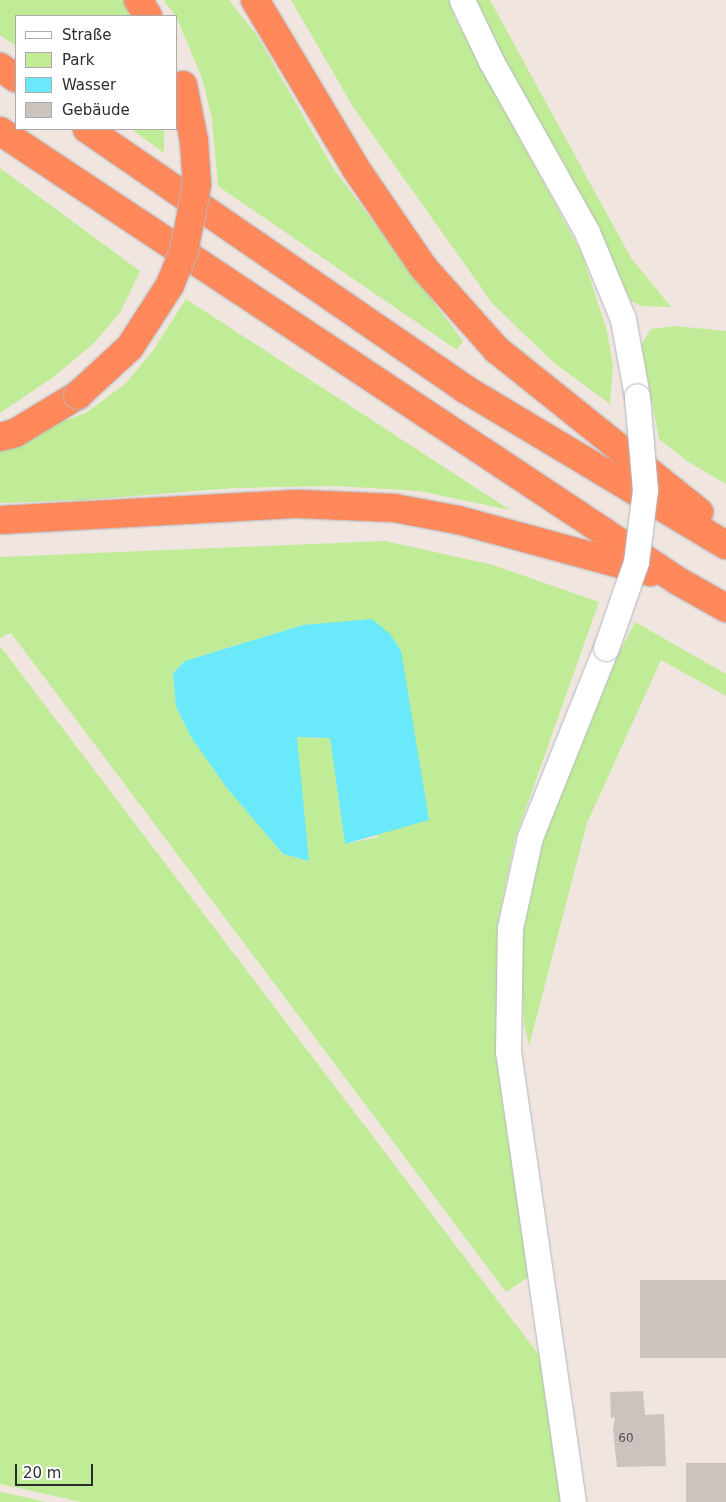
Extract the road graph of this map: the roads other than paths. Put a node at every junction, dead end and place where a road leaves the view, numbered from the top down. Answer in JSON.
{"nodes":[{"id":1,"x":138,"y":0,"type":"edge"},
{"id":2,"x":242,"y":0,"type":"edge"},
{"id":3,"x":255,"y":0,"type":"edge"},
{"id":4,"x":462,"y":0,"type":"edge"},
{"id":5,"x":147,"y":15,"type":"edge"},
{"id":6,"x":291,"y":65,"type":"junction"},
{"id":7,"x":0,"y":67,"type":"edge"},
{"id":8,"x":15,"y":77,"type":"edge"},
{"id":9,"x":179,"y":78,"type":"edge"},
{"id":10,"x":88,"y":130,"type":"edge"},
{"id":11,"x":0,"y":131,"type":"edge"},
{"id":12,"x":0,"y":437,"type":"edge"},
{"id":13,"x":0,"y":520,"type":"edge"},
{"id":14,"x":726,"y":534,"type":"edge"},
{"id":15,"x":726,"y":545,"type":"edge"},
{"id":16,"x":678,"y":581,"type":"junction"},
{"id":17,"x":726,"y":608,"type":"edge"},
{"id":18,"x":573,"y":1502,"type":"edge"}],
"edges":[{"from":1,"to":5,"type":"highway"},
{"from":2,"to":6,"type":"highway"},
{"from":3,"to":6,"type":"highway"},
{"from":4,"to":18,"type":"street","bridge":true},
{"from":6,"to":14,"type":"highway"},
{"from":7,"to":8,"type":"highway"},
{"from":9,"to":12,"type":"highway","bridge":true},
{"from":10,"to":15,"type":"highway"},
{"from":11,"to":16,"type":"highway"},
{"from":13,"to":16,"type":"highway"},
{"from":16,"to":17,"type":"highway"}]}
